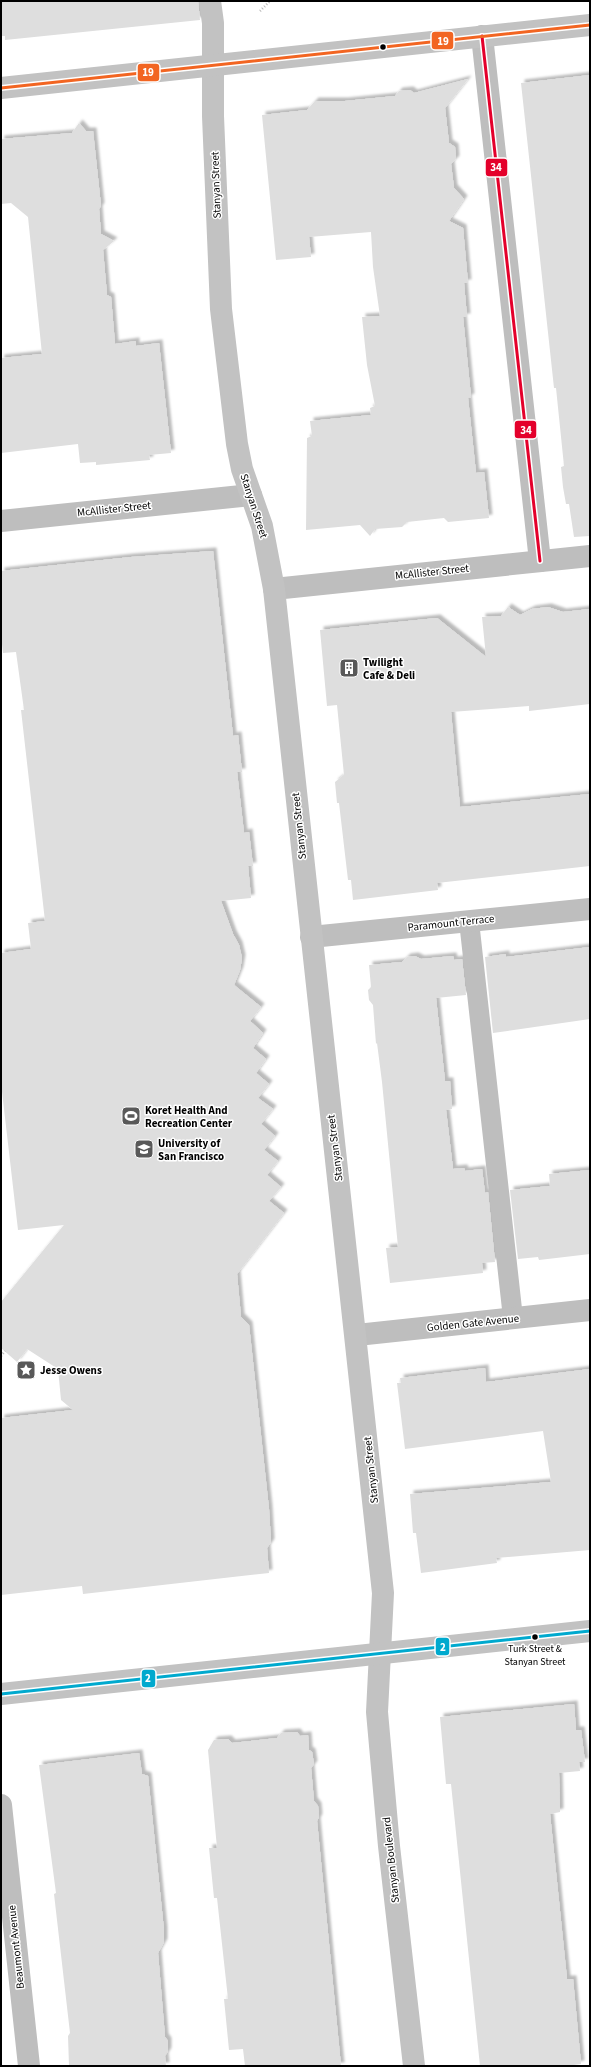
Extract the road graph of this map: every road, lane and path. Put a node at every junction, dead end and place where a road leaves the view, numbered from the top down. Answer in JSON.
{"nodes":[{"id":1,"x":210,"y":1,"type":"edge"},
{"id":2,"x":270,"y":1,"type":"edge"},
{"id":3,"x":260,"y":10,"type":"dead end"},
{"id":4,"x":590,"y":25,"type":"edge"},
{"id":5,"x":482,"y":36,"type":"junction"},
{"id":6,"x":213,"y":65,"type":"junction"},
{"id":7,"x":1,"y":88,"type":"edge"},
{"id":8,"x":251,"y":495,"type":"junction"},
{"id":9,"x":1,"y":521,"type":"edge"},
{"id":10,"x":590,"y":556,"type":"edge"},
{"id":11,"x":540,"y":561,"type":"junction"},
{"id":12,"x":274,"y":589,"type":"junction"},
{"id":13,"x":590,"y":909,"type":"edge"},
{"id":14,"x":469,"y":921,"type":"junction"},
{"id":15,"x":311,"y":937,"type":"junction"},
{"id":16,"x":590,"y":1310,"type":"edge"},
{"id":17,"x":513,"y":1318,"type":"junction"},
{"id":18,"x":357,"y":1336,"type":"junction"},
{"id":19,"x":5,"y":1351,"type":"dead end"},
{"id":20,"x":1,"y":1356,"type":"edge"},
{"id":21,"x":590,"y":1631,"type":"edge"},
{"id":22,"x":380,"y":1654,"type":"junction"},
{"id":23,"x":1,"y":1694,"type":"edge"},
{"id":24,"x":1,"y":1805,"type":"edge"},
{"id":25,"x":29,"y":2066,"type":"edge"},
{"id":26,"x":414,"y":2066,"type":"edge"}],
"edges":[{"from":1,"to":6,"type":"main road","name":"Stanyan Street"},
{"from":2,"to":3,"type":"path"},
{"from":4,"to":5,"type":"main road"},
{"from":5,"to":6,"type":"main road"},
{"from":5,"to":11,"type":"street"},
{"from":6,"to":7,"type":"main road"},
{"from":6,"to":8,"type":"main road","name":"Stanyan Street"},
{"from":8,"to":9,"type":"street","name":"McAllister Street"},
{"from":8,"to":12,"type":"main road","name":"Stanyan Street"},
{"from":10,"to":11,"type":"street","name":"McAllister Street"},
{"from":11,"to":12,"type":"street","name":"McAllister Street"},
{"from":12,"to":15,"type":"main road","name":"Stanyan Street"},
{"from":13,"to":14,"type":"street","name":"Paramount Terrace"},
{"from":14,"to":15,"type":"street","name":"Paramount Terrace"},
{"from":14,"to":17,"type":"lane"},
{"from":15,"to":18,"type":"main road","name":"Stanyan Street"},
{"from":16,"to":17,"type":"street","name":"Golden Gate Avenue"},
{"from":17,"to":18,"type":"street","name":"Golden Gate Avenue"},
{"from":18,"to":22,"type":"main road","name":"Stanyan Street"},
{"from":19,"to":20,"type":"path"},
{"from":21,"to":22,"type":"main road"},
{"from":22,"to":23,"type":"main road"},
{"from":22,"to":26,"type":"main road","name":"Stanyan Boulevard"},
{"from":24,"to":25,"type":"street","name":"Beaumont Avenue"}]}
